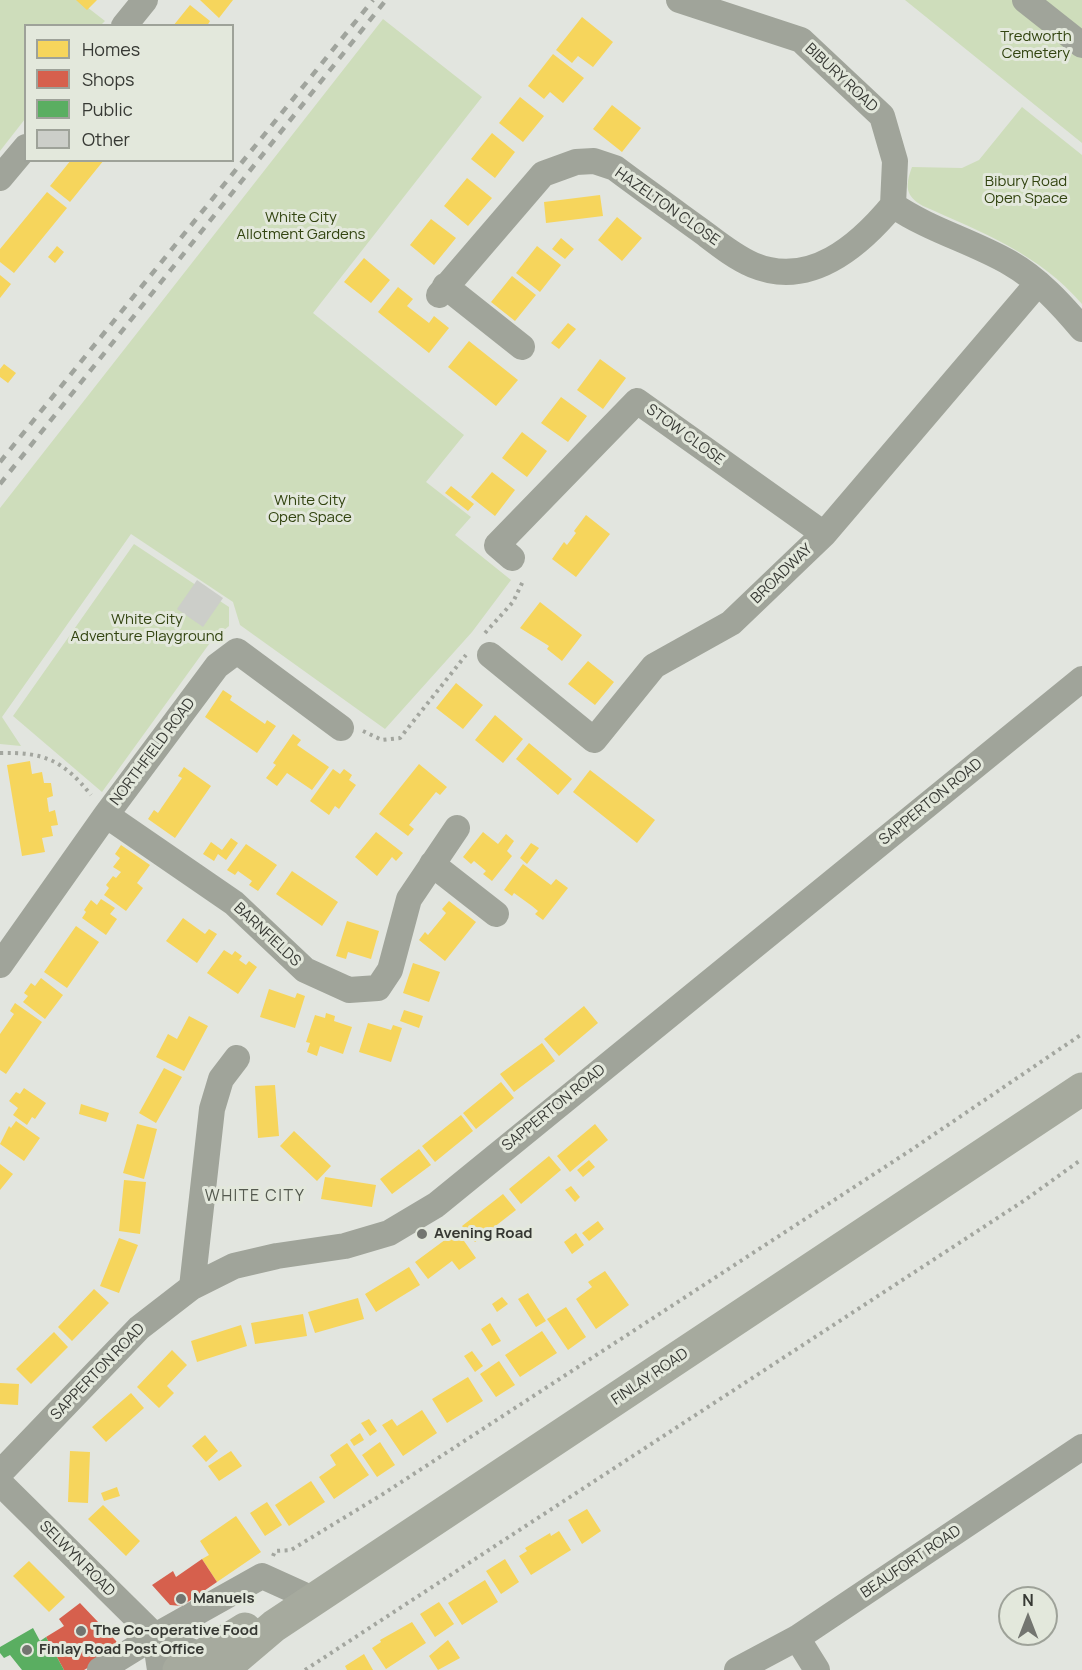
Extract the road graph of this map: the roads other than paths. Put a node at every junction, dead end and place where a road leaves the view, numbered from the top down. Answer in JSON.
{"nodes":[{"id":1,"x":145,"y":0,"type":"edge"},
{"id":2,"x":679,"y":0,"type":"edge"},
{"id":3,"x":1026,"y":0,"type":"edge"},
{"id":4,"x":126,"y":24,"type":"edge"},
{"id":5,"x":1082,"y":45,"type":"edge"},
{"id":6,"x":24,"y":149,"type":"edge"},
{"id":7,"x":0,"y":178,"type":"edge"},
{"id":8,"x":893,"y":205,"type":"junction"},
{"id":9,"x":1038,"y":282,"type":"junction"},
{"id":10,"x":1082,"y":329,"type":"edge"},
{"id":11,"x":522,"y":347,"type":"dead end"},
{"id":12,"x":824,"y":534,"type":"junction"},
{"id":13,"x":512,"y":558,"type":"dead end"},
{"id":14,"x":490,"y":655,"type":"dead end"},
{"id":15,"x":1082,"y":679,"type":"edge"},
{"id":16,"x":341,"y":728,"type":"dead end"},
{"id":17,"x":106,"y":815,"type":"junction"},
{"id":18,"x":457,"y":828,"type":"dead end"},
{"id":19,"x":432,"y":864,"type":"junction"},
{"id":20,"x":495,"y":914,"type":"dead end"},
{"id":21,"x":0,"y":965,"type":"edge"},
{"id":22,"x":237,"y":1058,"type":"dead end"},
{"id":23,"x":1082,"y":1089,"type":"edge"},
{"id":24,"x":192,"y":1287,"type":"junction"},
{"id":25,"x":1082,"y":1448,"type":"edge"},
{"id":26,"x":0,"y":1473,"type":"edge"},
{"id":27,"x":0,"y":1483,"type":"edge"},
{"id":28,"x":315,"y":1600,"type":"junction"},
{"id":29,"x":154,"y":1636,"type":"junction"},
{"id":30,"x":797,"y":1638,"type":"junction"},
{"id":31,"x":218,"y":1660,"type":"edge"},
{"id":32,"x":100,"y":1670,"type":"edge"},
{"id":33,"x":160,"y":1670,"type":"edge"},
{"id":34,"x":737,"y":1670,"type":"edge"},
{"id":35,"x":817,"y":1670,"type":"edge"}],
"edges":[{"from":1,"to":4,"type":"street"},
{"from":2,"to":8,"type":"street","name":"BIBURY ROAD"},
{"from":3,"to":5,"type":"street"},
{"from":6,"to":7,"type":"street"},
{"from":8,"to":9,"type":"street"},
{"from":8,"to":11,"type":"street","name":"HAZELTON CLOSE"},
{"from":9,"to":10,"type":"street"},
{"from":9,"to":12,"type":"street","name":"BROADWAY"},
{"from":12,"to":13,"type":"street","name":"STOW CLOSE"},
{"from":12,"to":14,"type":"street","name":"BROADWAY"},
{"from":15,"to":24,"type":"street","name":"SAPPERTON ROAD"},
{"from":16,"to":17,"type":"street","name":"NORTHFIELD ROAD"},
{"from":17,"to":19,"type":"street","name":"BARNFIELDS"},
{"from":17,"to":21,"type":"street","name":"NORTHFIELD ROAD"},
{"from":18,"to":19,"type":"street","name":"BARNFIELDS"},
{"from":19,"to":20,"type":"street"},
{"from":22,"to":24,"type":"street"},
{"from":23,"to":28,"type":"highway","name":"FINLAY ROAD"},
{"from":24,"to":26,"type":"street","name":"SAPPERTON ROAD"},
{"from":25,"to":30,"type":"street","name":"BEAUFORT ROAD"},
{"from":27,"to":29,"type":"street","name":"SELWYN ROAD"},
{"from":28,"to":29,"type":"street"},
{"from":28,"to":31,"type":"highway","name":"FINLAY ROAD"},
{"from":29,"to":31,"type":"street","name":"SELWYN ROAD"},
{"from":29,"to":32,"type":"street"},
{"from":29,"to":33,"type":"street"},
{"from":30,"to":34,"type":"street","name":"BEAUFORT ROAD"},
{"from":30,"to":35,"type":"street"}]}
